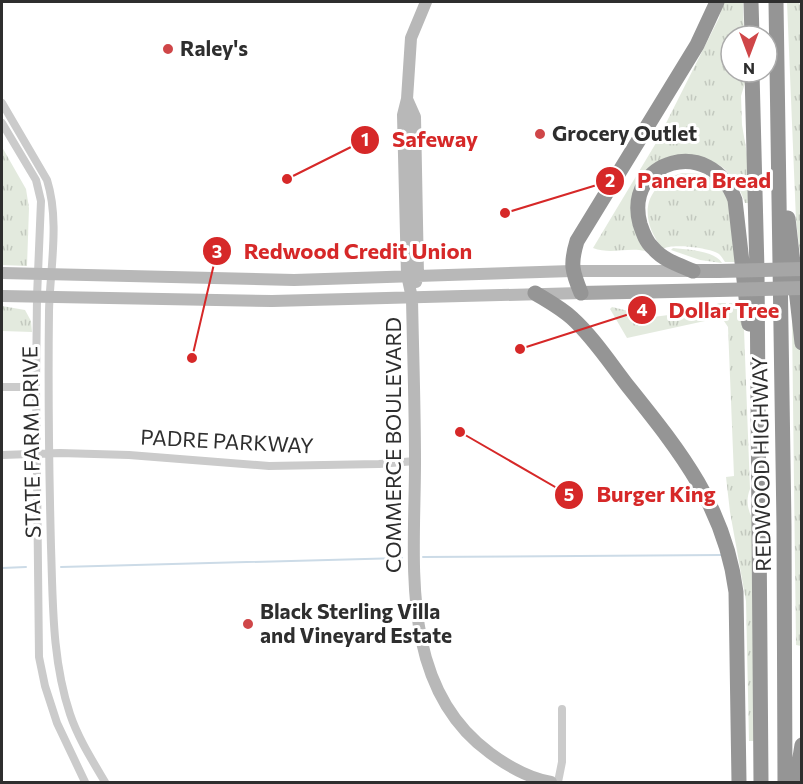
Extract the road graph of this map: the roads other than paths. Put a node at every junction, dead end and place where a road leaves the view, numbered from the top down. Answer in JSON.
{"nodes":[{"id":1,"x":426,"y":2,"type":"edge"},
{"id":2,"x":717,"y":2,"type":"edge"},
{"id":3,"x":751,"y":2,"type":"edge"},
{"id":4,"x":776,"y":2,"type":"edge"},
{"id":5,"x":752,"y":24,"type":"edge"},
{"id":6,"x":752,"y":84,"type":"edge"},
{"id":7,"x":2,"y":103,"type":"edge"},
{"id":8,"x":2,"y":123,"type":"edge"},
{"id":9,"x":777,"y":124,"type":"junction"},
{"id":10,"x":801,"y":270,"type":"edge"},
{"id":11,"x":572,"y":271,"type":"junction"},
{"id":12,"x":693,"y":271,"type":"junction"},
{"id":13,"x":2,"y":273,"type":"edge"},
{"id":14,"x":44,"y":274,"type":"junction"},
{"id":15,"x":413,"y":275,"type":"junction"},
{"id":16,"x":801,"y":288,"type":"edge"},
{"id":17,"x":535,"y":293,"type":"junction"},
{"id":18,"x":581,"y":293,"type":"junction"},
{"id":19,"x":2,"y":296,"type":"edge"},
{"id":20,"x":37,"y":297,"type":"junction"},
{"id":21,"x":50,"y":297,"type":"junction"},
{"id":22,"x":412,"y":298,"type":"junction"},
{"id":23,"x":801,"y":343,"type":"edge"},
{"id":24,"x":2,"y":387,"type":"edge"},
{"id":25,"x":36,"y":387,"type":"junction"},
{"id":26,"x":758,"y":416,"type":"junction"},
{"id":27,"x":49,"y":454,"type":"junction"},
{"id":28,"x":2,"y":455,"type":"edge"},
{"id":29,"x":37,"y":455,"type":"junction"},
{"id":30,"x":415,"y":461,"type":"junction"},
{"id":31,"x":562,"y":709,"type":"dead end"},
{"id":32,"x":801,"y":745,"type":"edge"},
{"id":33,"x":85,"y":783,"type":"edge"},
{"id":34,"x":105,"y":783,"type":"edge"},
{"id":35,"x":551,"y":783,"type":"edge"},
{"id":36,"x":558,"y":783,"type":"edge"},
{"id":37,"x":739,"y":783,"type":"edge"},
{"id":38,"x":761,"y":783,"type":"edge"},
{"id":39,"x":785,"y":783,"type":"edge"},
{"id":40,"x":796,"y":783,"type":"edge"}],
"edges":[{"from":1,"to":15,"type":"main road","name":"COMMERCE BOULEVARD"},
{"from":2,"to":11,"type":"highway"},
{"from":3,"to":5,"type":"highway"},
{"from":4,"to":9,"type":"highway","name":"REDWOOD HIGHWAY"},
{"from":6,"to":26,"type":"highway","name":"REDWOOD HIGHWAY"},
{"from":7,"to":14,"type":"street","name":"STATE FARM DRIVE"},
{"from":8,"to":14,"type":"street","name":"STATE FARM DRIVE"},
{"from":9,"to":23,"type":"highway"},
{"from":9,"to":39,"type":"highway","name":"REDWOOD HIGHWAY"},
{"from":10,"to":12,"type":"main road","bridge":true},
{"from":11,"to":12,"type":"main road"},
{"from":11,"to":15,"type":"main road"},
{"from":11,"to":18,"type":"highway"},
{"from":12,"to":26,"type":"highway"},
{"from":13,"to":14,"type":"main road"},
{"from":14,"to":15,"type":"main road"},
{"from":14,"to":20,"type":"street","name":"STATE FARM DRIVE"},
{"from":14,"to":21,"type":"street","name":"STATE FARM DRIVE"},
{"from":15,"to":22,"type":"main road","name":"COMMERCE BOULEVARD"},
{"from":16,"to":18,"type":"main road","bridge":true},
{"from":17,"to":18,"type":"main road"},
{"from":17,"to":22,"type":"main road"},
{"from":17,"to":37,"type":"highway"},
{"from":19,"to":20,"type":"main road"},
{"from":20,"to":21,"type":"main road"},
{"from":20,"to":25,"type":"street","name":"STATE FARM DRIVE"},
{"from":21,"to":22,"type":"main road"},
{"from":21,"to":27,"type":"street","name":"STATE FARM DRIVE"},
{"from":22,"to":30,"type":"main road","name":"COMMERCE BOULEVARD"},
{"from":24,"to":25,"type":"street"},
{"from":25,"to":29,"type":"street","name":"STATE FARM DRIVE"},
{"from":26,"to":38,"type":"highway","name":"REDWOOD HIGHWAY"},
{"from":27,"to":29,"type":"street","name":"PADRE PARKWAY"},
{"from":27,"to":30,"type":"street","name":"PADRE PARKWAY"},
{"from":27,"to":34,"type":"street","name":"STATE FARM DRIVE"},
{"from":28,"to":29,"type":"street","name":"PADRE PARKWAY"},
{"from":29,"to":33,"type":"street","name":"STATE FARM DRIVE"},
{"from":30,"to":35,"type":"main road","name":"COMMERCE BOULEVARD"},
{"from":31,"to":36,"type":"street"},
{"from":32,"to":40,"type":"highway"}]}
